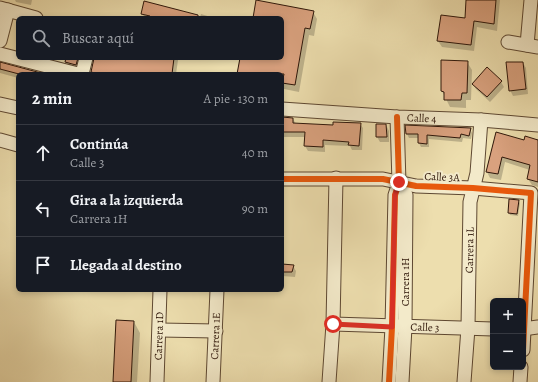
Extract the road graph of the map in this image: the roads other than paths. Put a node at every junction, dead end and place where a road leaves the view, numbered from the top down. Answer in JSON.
{"nodes":[{"id":1,"x":532,"y":0,"type":"edge"},
{"id":2,"x":4,"y":9,"type":"edge"},
{"id":3,"x":29,"y":16,"type":"edge"},
{"id":4,"x":0,"y":41,"type":"edge"},
{"id":5,"x":508,"y":42,"type":"dead end"},
{"id":6,"x":533,"y":46,"type":"edge"},
{"id":7,"x":0,"y":54,"type":"edge"},
{"id":8,"x":16,"y":58,"type":"edge"},
{"id":9,"x":23,"y":60,"type":"edge"},
{"id":10,"x":86,"y":60,"type":"edge"},
{"id":11,"x":70,"y":72,"type":"edge"},
{"id":12,"x":82,"y":72,"type":"edge"},
{"id":13,"x":0,"y":104,"type":"edge"},
{"id":14,"x":16,"y":108,"type":"edge"},
{"id":15,"x":284,"y":109,"type":"edge"},
{"id":16,"x":397,"y":117,"type":"junction"},
{"id":17,"x":481,"y":120,"type":"junction"},
{"id":18,"x":538,"y":125,"type":"edge"},
{"id":19,"x":0,"y":140,"type":"edge"},
{"id":20,"x":16,"y":144,"type":"edge"},
{"id":21,"x":336,"y":178,"type":"junction"},
{"id":22,"x":284,"y":179,"type":"edge"},
{"id":23,"x":399,"y":182,"type":"junction"},
{"id":24,"x":473,"y":188,"type":"junction"},
{"id":25,"x":160,"y":292,"type":"edge"},
{"id":26,"x":217,"y":292,"type":"edge"},
{"id":27,"x":526,"y":298,"type":"edge"},
{"id":28,"x":333,"y":324,"type":"junction"},
{"id":29,"x":399,"y":327,"type":"junction"},
{"id":30,"x":538,"y":327,"type":"edge"},
{"id":31,"x":468,"y":328,"type":"junction"},
{"id":32,"x":490,"y":329,"type":"edge"},
{"id":33,"x":526,"y":329,"type":"edge"},
{"id":34,"x":160,"y":330,"type":"junction"},
{"id":35,"x":216,"y":332,"type":"junction"},
{"id":36,"x":521,"y":370,"type":"edge"},
{"id":37,"x":157,"y":382,"type":"edge"},
{"id":38,"x":213,"y":382,"type":"edge"},
{"id":39,"x":330,"y":382,"type":"edge"},
{"id":40,"x":389,"y":382,"type":"edge"},
{"id":41,"x":402,"y":382,"type":"edge"},
{"id":42,"x":464,"y":382,"type":"edge"},
{"id":43,"x":520,"y":382,"type":"edge"}],
"edges":[{"from":1,"to":6,"type":"street"},
{"from":2,"to":3,"type":"street"},
{"from":2,"to":4,"type":"street"},
{"from":5,"to":6,"type":"street"},
{"from":7,"to":8,"type":"street"},
{"from":9,"to":11,"type":"street"},
{"from":10,"to":12,"type":"street"},
{"from":13,"to":14,"type":"street"},
{"from":15,"to":16,"type":"street","name":"Calle 4"},
{"from":16,"to":17,"type":"street","name":"Calle 4"},
{"from":16,"to":23,"type":"street","name":"Carrera 1H"},
{"from":17,"to":18,"type":"street","name":"Calle 4"},
{"from":17,"to":24,"type":"street","name":"Carrera 1L"},
{"from":19,"to":20,"type":"street"},
{"from":21,"to":22,"type":"street","name":"Calle 3A"},
{"from":21,"to":23,"type":"street","name":"Calle 3A"},
{"from":21,"to":28,"type":"street"},
{"from":23,"to":24,"type":"street","name":"Calle 3A"},
{"from":23,"to":29,"type":"street","name":"Carrera 1H"},
{"from":24,"to":27,"type":"street","name":"Calle 3A"},
{"from":24,"to":31,"type":"street","name":"Carrera 1L"},
{"from":25,"to":34,"type":"street","name":"Carrera 1D"},
{"from":26,"to":35,"type":"street","name":"Carrera 1E"},
{"from":28,"to":29,"type":"street","name":"Calle 3"},
{"from":28,"to":39,"type":"street"},
{"from":29,"to":31,"type":"street","name":"Calle 3"},
{"from":29,"to":40,"type":"street","name":"Carrera 1H"},
{"from":29,"to":41,"type":"street","name":"Carrera 1H"},
{"from":30,"to":33,"type":"street"},
{"from":31,"to":32,"type":"street","name":"Calle 3"},
{"from":31,"to":42,"type":"street","name":"Carrera 1L"},
{"from":34,"to":35,"type":"street"},
{"from":34,"to":37,"type":"street","name":"Carrera 1D"},
{"from":35,"to":38,"type":"street","name":"Carrera 1E"},
{"from":36,"to":43,"type":"street"}]}
